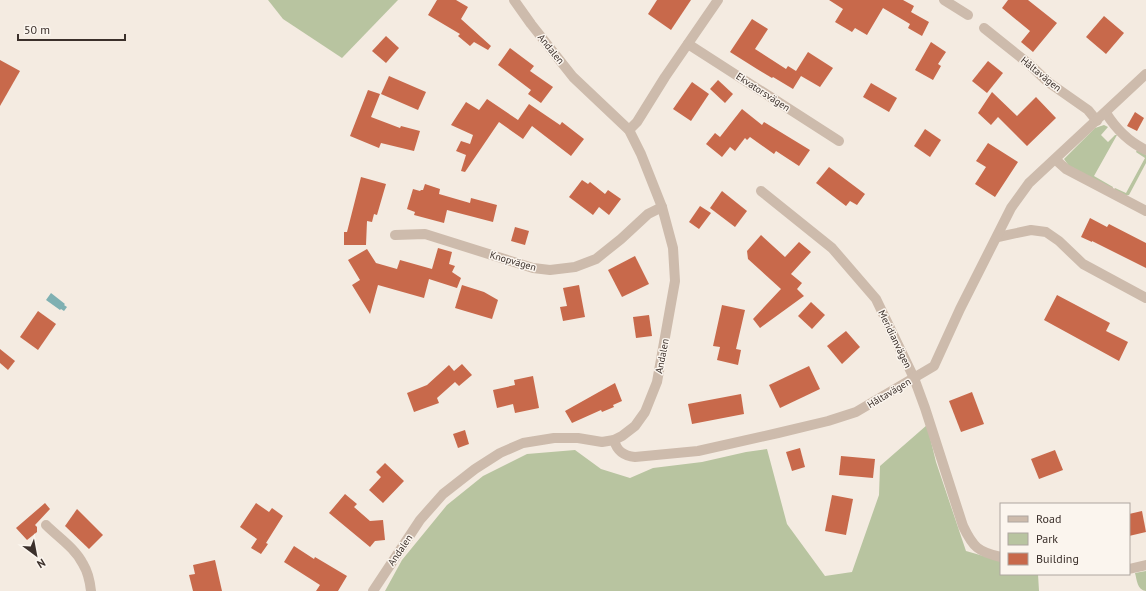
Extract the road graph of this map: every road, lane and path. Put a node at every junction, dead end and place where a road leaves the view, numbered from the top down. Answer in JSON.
{"nodes":[{"id":1,"x":514,"y":0,"type":"edge"},
{"id":2,"x":718,"y":0,"type":"edge"},
{"id":3,"x":944,"y":0,"type":"edge"},
{"id":4,"x":968,"y":15,"type":"dead end"},
{"id":5,"x":984,"y":28,"type":"dead end"},
{"id":6,"x":688,"y":44,"type":"junction"},
{"id":7,"x":1146,"y":74,"type":"edge"},
{"id":8,"x":1106,"y":113,"type":"junction"},
{"id":9,"x":1098,"y":121,"type":"junction"},
{"id":10,"x":629,"y":130,"type":"junction"},
{"id":11,"x":839,"y":141,"type":"dead end"},
{"id":12,"x":1146,"y":150,"type":"edge"},
{"id":13,"x":1056,"y":160,"type":"junction"},
{"id":14,"x":761,"y":191,"type":"dead end"},
{"id":15,"x":662,"y":207,"type":"junction"},
{"id":16,"x":1146,"y":211,"type":"edge"},
{"id":17,"x":395,"y":235,"type":"dead end"},
{"id":18,"x":998,"y":237,"type":"junction"},
{"id":19,"x":1146,"y":298,"type":"edge"},
{"id":20,"x":914,"y":378,"type":"junction"},
{"id":21,"x":614,"y":440,"type":"junction"},
{"id":22,"x":46,"y":525,"type":"dead end"},
{"id":23,"x":1000,"y":557,"type":"edge"},
{"id":24,"x":1146,"y":565,"type":"edge"},
{"id":25,"x":1130,"y":568,"type":"edge"},
{"id":26,"x":91,"y":591,"type":"edge"},
{"id":27,"x":373,"y":591,"type":"edge"}],
"edges":[{"from":1,"to":10,"type":"street","name":"Andalen"},
{"from":2,"to":6,"type":"street"},
{"from":3,"to":4,"type":"street"},
{"from":5,"to":9,"type":"street","name":"Håltavägen"},
{"from":6,"to":10,"type":"street"},
{"from":6,"to":11,"type":"street","name":"Ekvatorsvägen"},
{"from":7,"to":8,"type":"street","name":"Håltavägen"},
{"from":8,"to":9,"type":"street","name":"Håltavägen"},
{"from":8,"to":12,"type":"street"},
{"from":9,"to":13,"type":"street","name":"Håltavägen"},
{"from":10,"to":15,"type":"street","name":"Andalen"},
{"from":13,"to":16,"type":"street"},
{"from":13,"to":18,"type":"street","name":"Håltavägen"},
{"from":14,"to":20,"type":"street","name":"Meridianvägen"},
{"from":15,"to":17,"type":"street","name":"Knopvägen"},
{"from":15,"to":21,"type":"street","name":"Andalen"},
{"from":18,"to":19,"type":"street"},
{"from":18,"to":20,"type":"street","name":"Håltavägen"},
{"from":20,"to":21,"type":"street","name":"Håltavägen"},
{"from":20,"to":23,"type":"street","name":"Meridianvägen"},
{"from":21,"to":27,"type":"street","name":"Andalen"},
{"from":22,"to":26,"type":"street"},
{"from":24,"to":25,"type":"street"}]}
